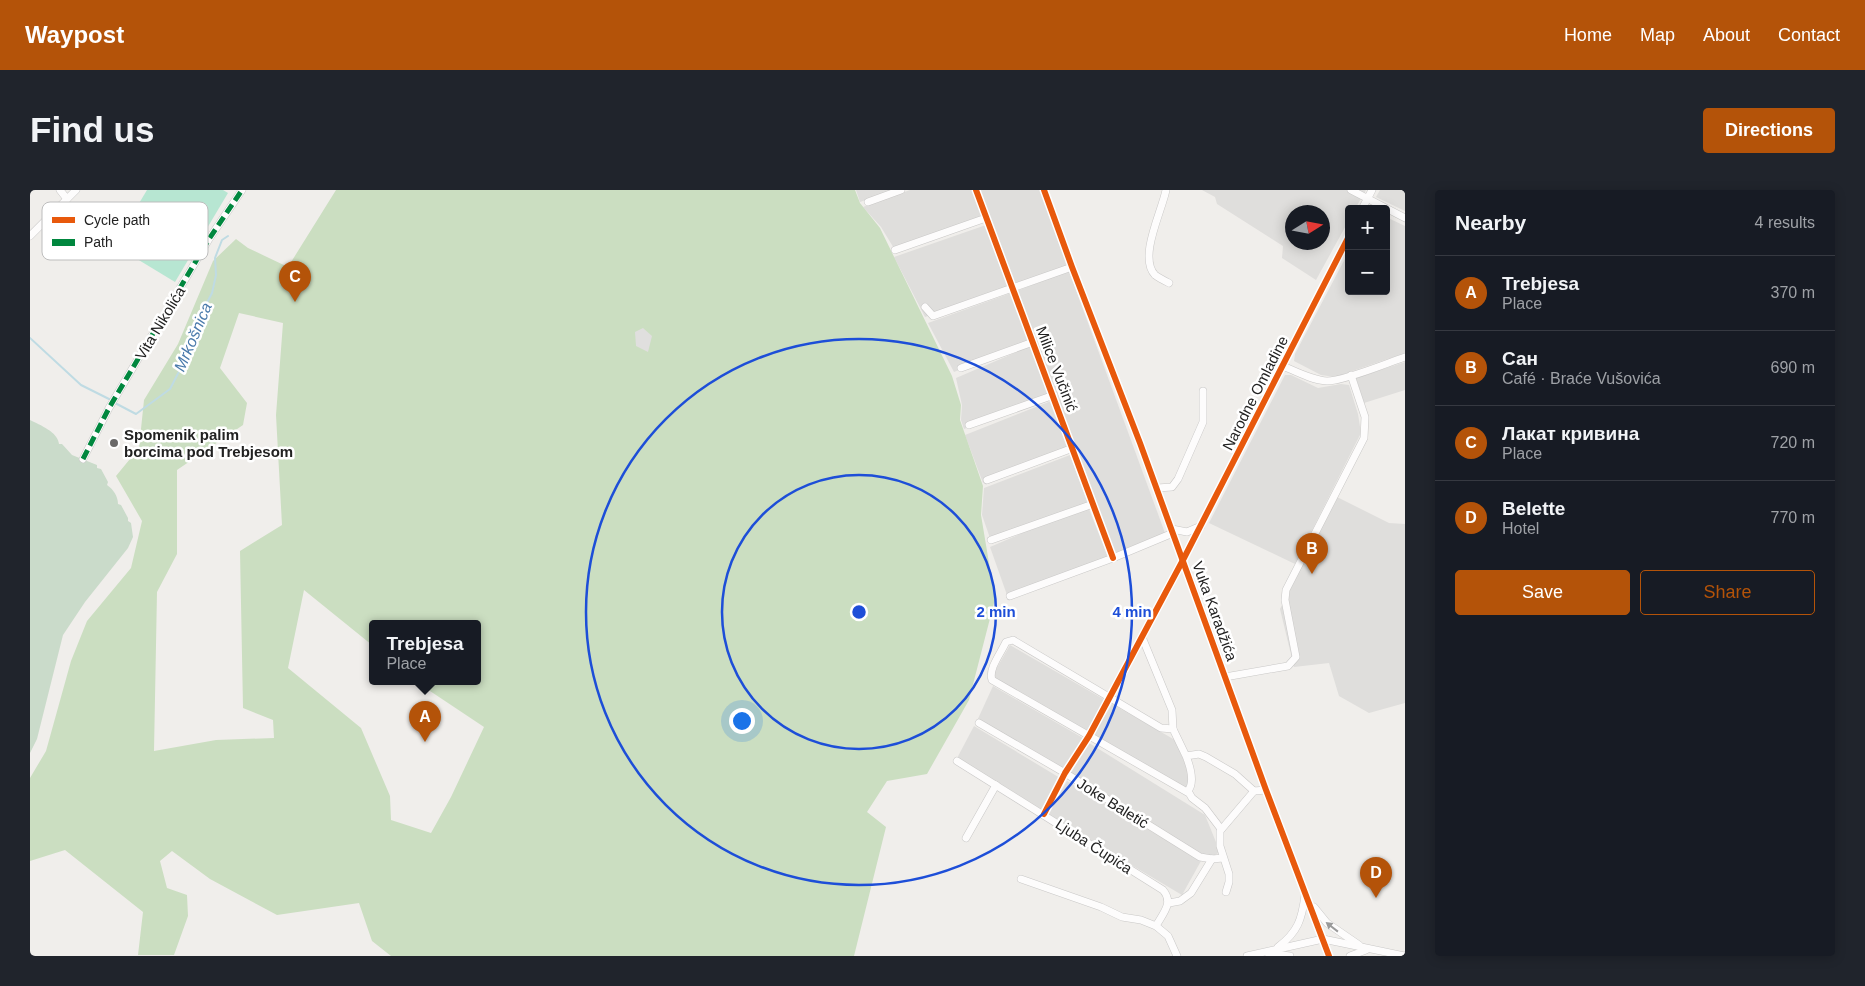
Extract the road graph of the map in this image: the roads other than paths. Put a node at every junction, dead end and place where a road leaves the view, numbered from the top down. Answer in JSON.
{"nodes":[{"id":1,"x":60,"y":190,"type":"edge"},
{"id":2,"x":76,"y":190,"type":"edge"},
{"id":3,"x":242,"y":190,"type":"edge"},
{"id":4,"x":901,"y":190,"type":"edge"},
{"id":5,"x":976,"y":190,"type":"edge"},
{"id":6,"x":1044,"y":190,"type":"edge"},
{"id":7,"x":1166,"y":190,"type":"edge"},
{"id":8,"x":1351,"y":190,"type":"edge"},
{"id":9,"x":1372,"y":190,"type":"edge"},
{"id":10,"x":1368,"y":198,"type":"junction"},
{"id":11,"x":67,"y":199,"type":"junction"},
{"id":12,"x":64,"y":202,"type":"edge"},
{"id":13,"x":868,"y":202,"type":"dead end"},
{"id":14,"x":1364,"y":205,"type":"edge"},
{"id":15,"x":986,"y":218,"type":"junction"},
{"id":16,"x":1405,"y":218,"type":"edge"},
{"id":17,"x":42,"y":224,"type":"edge"},
{"id":18,"x":30,"y":236,"type":"edge"},
{"id":19,"x":208,"y":241,"type":"edge"},
{"id":20,"x":1345,"y":244,"type":"edge"},
{"id":21,"x":895,"y":250,"type":"dead end"},
{"id":22,"x":197,"y":260,"type":"edge"},
{"id":23,"x":1072,"y":267,"type":"junction"},
{"id":24,"x":1169,"y":283,"type":"dead end"},
{"id":25,"x":1013,"y":289,"type":"junction"},
{"id":26,"x":925,"y":307,"type":"dead end"},
{"id":27,"x":1033,"y":342,"type":"junction"},
{"id":28,"x":1405,"y":357,"type":"edge"},
{"id":29,"x":1283,"y":366,"type":"junction"},
{"id":30,"x":961,"y":368,"type":"dead end"},
{"id":31,"x":1351,"y":375,"type":"junction"},
{"id":32,"x":1204,"y":391,"type":"dead end"},
{"id":33,"x":1054,"y":395,"type":"junction"},
{"id":34,"x":969,"y":425,"type":"dead end"},
{"id":35,"x":1073,"y":448,"type":"junction"},
{"id":36,"x":83,"y":459,"type":"dead end"},
{"id":37,"x":987,"y":480,"type":"dead end"},
{"id":38,"x":1157,"y":488,"type":"junction"},
{"id":39,"x":1093,"y":504,"type":"junction"},
{"id":40,"x":1201,"y":526,"type":"junction"},
{"id":41,"x":1173,"y":531,"type":"junction"},
{"id":42,"x":991,"y":540,"type":"dead end"},
{"id":43,"x":1113,"y":558,"type":"junction"},
{"id":44,"x":1183,"y":560,"type":"junction"},
{"id":45,"x":1010,"y":596,"type":"dead end"},
{"id":46,"x":1142,"y":637,"type":"junction"},
{"id":47,"x":1225,"y":677,"type":"junction"},
{"id":48,"x":1109,"y":698,"type":"junction"},
{"id":49,"x":979,"y":722,"type":"dead end"},
{"id":50,"x":1173,"y":729,"type":"junction"},
{"id":51,"x":1089,"y":736,"type":"junction"},
{"id":52,"x":1186,"y":756,"type":"junction"},
{"id":53,"x":957,"y":761,"type":"dead end"},
{"id":54,"x":1065,"y":774,"type":"junction"},
{"id":55,"x":996,"y":785,"type":"junction"},
{"id":56,"x":1266,"y":790,"type":"junction"},
{"id":57,"x":1188,"y":792,"type":"junction"},
{"id":58,"x":1254,"y":792,"type":"junction"},
{"id":59,"x":1044,"y":814,"type":"junction"},
{"id":60,"x":1222,"y":829,"type":"junction"},
{"id":61,"x":966,"y":838,"type":"dead end"},
{"id":62,"x":1223,"y":858,"type":"junction"},
{"id":63,"x":1212,"y":859,"type":"junction"},
{"id":64,"x":1021,"y":879,"type":"dead end"},
{"id":65,"x":1226,"y":892,"type":"dead end"},
{"id":66,"x":1305,"y":894,"type":"junction"},
{"id":67,"x":1169,"y":903,"type":"junction"},
{"id":68,"x":1156,"y":926,"type":"junction"},
{"id":69,"x":1323,"y":939,"type":"junction"},
{"id":70,"x":1368,"y":949,"type":"junction"},
{"id":71,"x":1275,"y":950,"type":"junction"},
{"id":72,"x":1263,"y":952,"type":"junction"},
{"id":73,"x":1177,"y":956,"type":"edge"},
{"id":74,"x":1248,"y":956,"type":"edge"},
{"id":75,"x":1290,"y":956,"type":"edge"},
{"id":76,"x":1329,"y":956,"type":"edge"},
{"id":77,"x":1350,"y":956,"type":"edge"},
{"id":78,"x":1405,"y":956,"type":"edge"}],
"edges":[{"from":1,"to":11,"type":"street"},
{"from":2,"to":11,"type":"street"},
{"from":3,"to":19,"type":"street","name":"Vita Nikolića"},
{"from":4,"to":13,"type":"street"},
{"from":5,"to":15,"type":"street","name":"Milice Vučinić"},
{"from":6,"to":23,"type":"street","name":"Vuka Karadžića"},
{"from":7,"to":24,"type":"street"},
{"from":8,"to":10,"type":"street"},
{"from":9,"to":10,"type":"street"},
{"from":10,"to":14,"type":"street"},
{"from":10,"to":16,"type":"street"},
{"from":11,"to":12,"type":"street"},
{"from":15,"to":21,"type":"street"},
{"from":15,"to":25,"type":"street","name":"Milice Vučinić"},
{"from":17,"to":18,"type":"street"},
{"from":20,"to":29,"type":"street","name":"Narodne Omladine"},
{"from":22,"to":36,"type":"street","name":"Vita Nikolića"},
{"from":23,"to":25,"type":"street"},
{"from":23,"to":38,"type":"street","name":"Vuka Karadžića"},
{"from":25,"to":26,"type":"street"},
{"from":25,"to":27,"type":"street","name":"Milice Vučinić"},
{"from":27,"to":30,"type":"street"},
{"from":27,"to":33,"type":"street","name":"Milice Vučinić"},
{"from":28,"to":31,"type":"street"},
{"from":29,"to":31,"type":"street"},
{"from":29,"to":40,"type":"street","name":"Narodne Omladine"},
{"from":31,"to":47,"type":"street"},
{"from":32,"to":38,"type":"street"},
{"from":33,"to":34,"type":"street"},
{"from":33,"to":35,"type":"street","name":"Milice Vučinić"},
{"from":35,"to":37,"type":"street"},
{"from":35,"to":39,"type":"street","name":"Milice Vučinić"},
{"from":38,"to":41,"type":"street","name":"Vuka Karadžića"},
{"from":39,"to":42,"type":"street"},
{"from":39,"to":43,"type":"street","name":"Milice Vučinić"},
{"from":40,"to":41,"type":"street"},
{"from":40,"to":44,"type":"street","name":"Narodne Omladine"},
{"from":41,"to":43,"type":"street"},
{"from":41,"to":44,"type":"street","name":"Vuka Karadžića"},
{"from":43,"to":45,"type":"street"},
{"from":44,"to":46,"type":"street","name":"Narodne Omladine"},
{"from":44,"to":47,"type":"street","name":"Vuka Karadžića"},
{"from":46,"to":48,"type":"street","name":"Narodne Omladine"},
{"from":46,"to":50,"type":"street"},
{"from":47,"to":56,"type":"street","name":"Vuka Karadžića"},
{"from":48,"to":50,"type":"street"},
{"from":48,"to":51,"type":"street","name":"Narodne Omladine"},
{"from":48,"to":51,"type":"street"},
{"from":49,"to":54,"type":"street","name":"Joke Baletić"},
{"from":50,"to":52,"type":"street"},
{"from":51,"to":54,"type":"street","name":"Narodne Omladine"},
{"from":51,"to":57,"type":"street"},
{"from":52,"to":57,"type":"street"},
{"from":52,"to":58,"type":"street"},
{"from":53,"to":55,"type":"street","name":"Ljuba Čupića"},
{"from":54,"to":59,"type":"street","name":"Narodne Omladine"},
{"from":54,"to":63,"type":"street","name":"Joke Baletić"},
{"from":55,"to":59,"type":"street","name":"Ljuba Čupića"},
{"from":55,"to":61,"type":"street"},
{"from":56,"to":58,"type":"street"},
{"from":56,"to":66,"type":"street","name":"Vuka Karadžića"},
{"from":57,"to":60,"type":"street"},
{"from":58,"to":60,"type":"street"},
{"from":59,"to":67,"type":"street","name":"Ljuba Čupića"},
{"from":60,"to":62,"type":"street"},
{"from":62,"to":63,"type":"street","name":"Joke Baletić"},
{"from":62,"to":65,"type":"street"},
{"from":63,"to":67,"type":"street"},
{"from":64,"to":68,"type":"street"},
{"from":66,"to":69,"type":"street","name":"Vuka Karadžića"},
{"from":70,"to":66,"type":"street","one_way":true},
{"from":66,"to":71,"type":"street"},
{"from":67,"to":68,"type":"street"},
{"from":68,"to":73,"type":"street"},
{"from":69,"to":70,"type":"street"},
{"from":69,"to":71,"type":"street"},
{"from":69,"to":76,"type":"street","name":"Vuka Karadžića"},
{"from":70,"to":77,"type":"street"},
{"from":70,"to":78,"type":"street"},
{"from":71,"to":72,"type":"street"},
{"from":72,"to":74,"type":"street"},
{"from":72,"to":75,"type":"street"}]}
